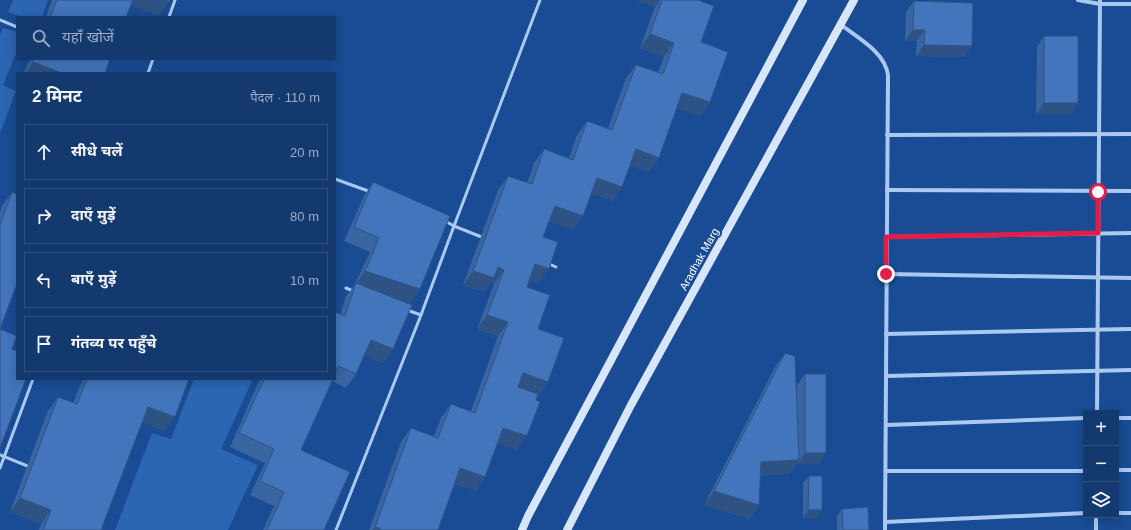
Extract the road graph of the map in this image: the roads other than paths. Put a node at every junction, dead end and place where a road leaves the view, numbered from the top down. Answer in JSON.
{"nodes":[{"id":1,"x":175,"y":0,"type":"edge"},
{"id":2,"x":540,"y":0,"type":"edge"},
{"id":3,"x":803,"y":0,"type":"edge"},
{"id":4,"x":854,"y":0,"type":"edge"},
{"id":5,"x":1078,"y":0,"type":"edge"},
{"id":6,"x":1100,"y":2,"type":"edge"},
{"id":7,"x":1131,"y":4,"type":"edge"},
{"id":8,"x":169,"y":16,"type":"edge"},
{"id":9,"x":0,"y":20,"type":"edge"},
{"id":10,"x":840,"y":24,"type":"junction"},
{"id":11,"x":16,"y":27,"type":"edge"},
{"id":12,"x":153,"y":60,"type":"edge"},
{"id":13,"x":148,"y":72,"type":"edge"},
{"id":14,"x":1099,"y":133,"type":"junction"},
{"id":15,"x":1131,"y":134,"type":"edge"},
{"id":16,"x":887,"y":135,"type":"junction"},
{"id":17,"x":336,"y":179,"type":"edge"},
{"id":18,"x":887,"y":190,"type":"junction"},
{"id":19,"x":1131,"y":191,"type":"edge"},
{"id":20,"x":1098,"y":192,"type":"junction"},
{"id":21,"x":374,"y":193,"type":"edge"},
{"id":22,"x":440,"y":220,"type":"edge"},
{"id":23,"x":454,"y":226,"type":"junction"},
{"id":24,"x":1098,"y":233,"type":"junction"},
{"id":25,"x":1131,"y":233,"type":"edge"},
{"id":26,"x":886,"y":237,"type":"junction"},
{"id":27,"x":491,"y":241,"type":"edge"},
{"id":28,"x":542,"y":261,"type":"edge"},
{"id":29,"x":556,"y":267,"type":"edge"},
{"id":30,"x":886,"y":274,"type":"junction"},
{"id":31,"x":1098,"y":278,"type":"junction"},
{"id":32,"x":1131,"y":278,"type":"edge"},
{"id":33,"x":346,"y":288,"type":"dead end"},
{"id":34,"x":360,"y":293,"type":"edge"},
{"id":35,"x":402,"y":308,"type":"edge"},
{"id":36,"x":421,"y":315,"type":"junction"},
{"id":37,"x":1131,"y":329,"type":"edge"},
{"id":38,"x":1097,"y":330,"type":"junction"},
{"id":39,"x":886,"y":334,"type":"junction"},
{"id":40,"x":1097,"y":370,"type":"junction"},
{"id":41,"x":1131,"y":370,"type":"edge"},
{"id":42,"x":886,"y":376,"type":"junction"},
{"id":43,"x":34,"y":380,"type":"edge"},
{"id":44,"x":1097,"y":410,"type":"edge"},
{"id":45,"x":1083,"y":418,"type":"edge"},
{"id":46,"x":1119,"y":418,"type":"edge"},
{"id":47,"x":1131,"y":418,"type":"edge"},
{"id":48,"x":886,"y":425,"type":"junction"},
{"id":49,"x":0,"y":455,"type":"edge"},
{"id":50,"x":4,"y":457,"type":"junction"},
{"id":51,"x":0,"y":468,"type":"edge"},
{"id":52,"x":33,"y":468,"type":"edge"},
{"id":53,"x":1083,"y":470,"type":"edge"},
{"id":54,"x":1119,"y":470,"type":"edge"},
{"id":55,"x":1131,"y":470,"type":"edge"},
{"id":56,"x":886,"y":471,"type":"junction"},
{"id":57,"x":1131,"y":512,"type":"edge"},
{"id":58,"x":1119,"y":513,"type":"edge"},
{"id":59,"x":1083,"y":514,"type":"edge"},
{"id":60,"x":1096,"y":518,"type":"edge"},
{"id":61,"x":885,"y":522,"type":"junction"},
{"id":62,"x":336,"y":530,"type":"edge"},
{"id":63,"x":522,"y":530,"type":"edge"},
{"id":64,"x":567,"y":530,"type":"edge"},
{"id":65,"x":885,"y":530,"type":"edge"},
{"id":66,"x":1096,"y":530,"type":"edge"}],
"edges":[{"from":1,"to":8,"type":"lane"},
{"from":2,"to":23,"type":"lane"},
{"from":3,"to":63,"type":"main road"},
{"from":4,"to":10,"type":"main road","name":"Aradhak Marg"},
{"from":5,"to":6,"type":"street"},
{"from":6,"to":7,"type":"street"},
{"from":6,"to":14,"type":"street"},
{"from":9,"to":11,"type":"lane"},
{"from":10,"to":16,"type":"street"},
{"from":10,"to":64,"type":"main road","name":"Aradhak Marg"},
{"from":12,"to":13,"type":"lane"},
{"from":14,"to":15,"type":"street"},
{"from":14,"to":16,"type":"street"},
{"from":14,"to":20,"type":"street"},
{"from":16,"to":18,"type":"street"},
{"from":17,"to":21,"type":"lane"},
{"from":18,"to":20,"type":"street"},
{"from":18,"to":26,"type":"street"},
{"from":19,"to":20,"type":"street"},
{"from":20,"to":24,"type":"street"},
{"from":22,"to":23,"type":"lane"},
{"from":23,"to":27,"type":"lane"},
{"from":23,"to":36,"type":"lane"},
{"from":24,"to":25,"type":"street"},
{"from":24,"to":26,"type":"street"},
{"from":24,"to":31,"type":"street"},
{"from":26,"to":30,"type":"street"},
{"from":28,"to":29,"type":"lane"},
{"from":30,"to":31,"type":"street"},
{"from":30,"to":39,"type":"street"},
{"from":31,"to":32,"type":"street"},
{"from":31,"to":38,"type":"street"},
{"from":33,"to":34,"type":"lane"},
{"from":35,"to":36,"type":"lane"},
{"from":36,"to":62,"type":"lane"},
{"from":37,"to":38,"type":"street"},
{"from":38,"to":39,"type":"street"},
{"from":38,"to":40,"type":"street"},
{"from":39,"to":42,"type":"street"},
{"from":40,"to":41,"type":"street"},
{"from":40,"to":42,"type":"street"},
{"from":40,"to":44,"type":"street"},
{"from":42,"to":48,"type":"street"},
{"from":43,"to":50,"type":"lane"},
{"from":45,"to":48,"type":"street"},
{"from":46,"to":47,"type":"street"},
{"from":48,"to":56,"type":"street"},
{"from":49,"to":50,"type":"lane"},
{"from":50,"to":51,"type":"lane"},
{"from":50,"to":52,"type":"lane"},
{"from":53,"to":56,"type":"street"},
{"from":54,"to":55,"type":"street"},
{"from":56,"to":61,"type":"street"},
{"from":57,"to":58,"type":"street"},
{"from":59,"to":61,"type":"street"},
{"from":60,"to":66,"type":"street"},
{"from":61,"to":65,"type":"street"}]}
